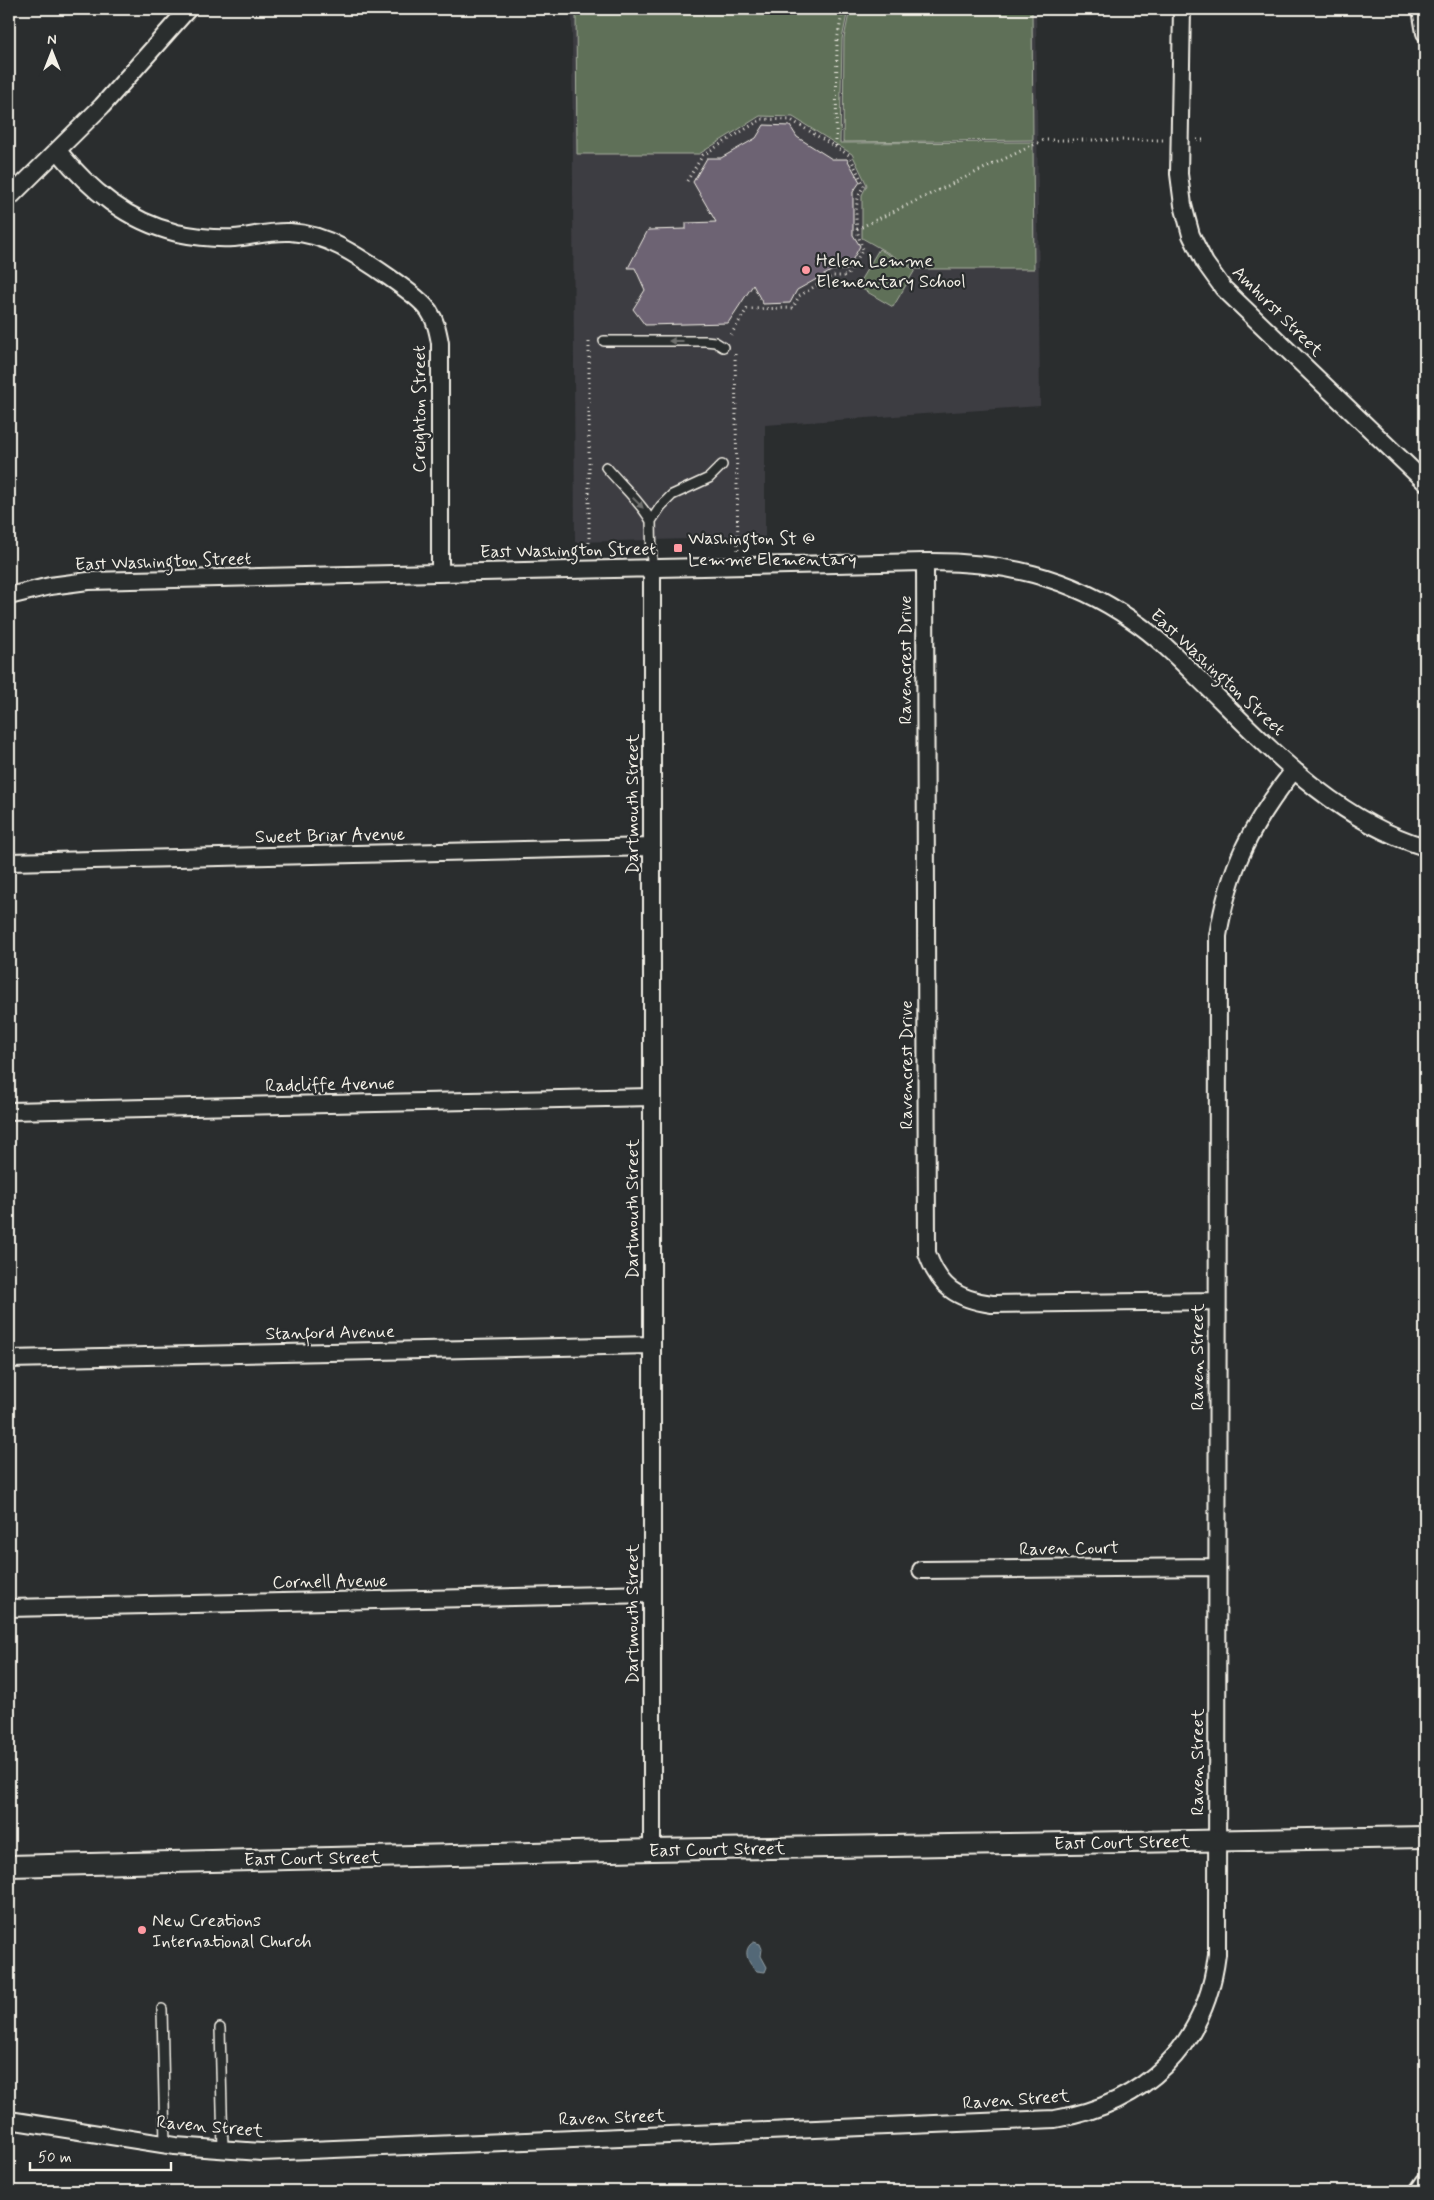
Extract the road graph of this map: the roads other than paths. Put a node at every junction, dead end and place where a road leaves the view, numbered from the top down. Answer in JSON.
{"nodes":[{"id":1,"x":188,"y":9,"type":"edge"},
{"id":2,"x":1182,"y":9,"type":"edge"},
{"id":3,"x":1421,"y":9,"type":"edge"},
{"id":4,"x":1425,"y":33,"type":"edge"},
{"id":5,"x":58,"y":151,"type":"junction"},
{"id":6,"x":9,"y":198,"type":"edge"},
{"id":7,"x":604,"y":341,"type":"road end"},
{"id":8,"x":723,"y":347,"type":"road end"},
{"id":9,"x":722,"y":465,"type":"dead end"},
{"id":10,"x":606,"y":467,"type":"dead end"},
{"id":11,"x":1425,"y":482,"type":"edge"},
{"id":12,"x":651,"y":521,"type":"junction"},
{"id":13,"x":925,"y":562,"type":"junction"},
{"id":14,"x":652,"y":568,"type":"junction"},
{"id":15,"x":440,"y":573,"type":"junction"},
{"id":16,"x":9,"y":596,"type":"edge"},
{"id":17,"x":1294,"y":770,"type":"junction"},
{"id":18,"x":652,"y":847,"type":"junction"},
{"id":19,"x":1425,"y":847,"type":"edge"},
{"id":20,"x":9,"y":862,"type":"edge"},
{"id":21,"x":652,"y":1096,"type":"junction"},
{"id":22,"x":9,"y":1111,"type":"edge"},
{"id":23,"x":1217,"y":1301,"type":"junction"},
{"id":24,"x":652,"y":1345,"type":"junction"},
{"id":25,"x":9,"y":1360,"type":"edge"},
{"id":26,"x":1217,"y":1567,"type":"junction"},
{"id":27,"x":921,"y":1570,"type":"dead end"},
{"id":28,"x":652,"y":1594,"type":"junction"},
{"id":29,"x":9,"y":1608,"type":"edge"},
{"id":30,"x":1425,"y":1837,"type":"edge"},
{"id":31,"x":1217,"y":1841,"type":"junction"},
{"id":32,"x":652,"y":1850,"type":"junction"},
{"id":33,"x":9,"y":1866,"type":"edge"},
{"id":34,"x":162,"y":2009,"type":"dead end"},
{"id":35,"x":220,"y":2028,"type":"dead end"},
{"id":36,"x":9,"y":2120,"type":"edge"},
{"id":37,"x":164,"y":2144,"type":"junction"},
{"id":38,"x":223,"y":2149,"type":"junction"},
{"id":39,"x":1425,"y":2181,"type":"edge"},
{"id":40,"x":1418,"y":2191,"type":"edge"}],
"edges":[{"from":1,"to":5,"type":"street"},
{"from":2,"to":11,"type":"street","name":"Amhurst Street"},
{"from":3,"to":4,"type":"street"},
{"from":5,"to":6,"type":"street"},
{"from":5,"to":15,"type":"street","name":"Creighton Street"},
{"from":8,"to":7,"type":"lane","one_way":true},
{"from":9,"to":12,"type":"lane"},
{"from":10,"to":12,"type":"lane","one_way":true},
{"from":12,"to":14,"type":"lane"},
{"from":13,"to":14,"type":"street","name":"East Washington Street"},
{"from":13,"to":17,"type":"street","name":"East Washington Street"},
{"from":13,"to":23,"type":"street","name":"Ravencrest Drive"},
{"from":14,"to":15,"type":"street","name":"East Washington Street"},
{"from":14,"to":18,"type":"street","name":"Dartmouth Street"},
{"from":15,"to":16,"type":"street","name":"East Washington Street"},
{"from":17,"to":19,"type":"street","name":"East Washington Street"},
{"from":17,"to":23,"type":"street","name":"Raven Street"},
{"from":18,"to":20,"type":"street","name":"Sweet Briar Avenue"},
{"from":18,"to":21,"type":"street","name":"Dartmouth Street"},
{"from":21,"to":22,"type":"street","name":"Radcliffe Avenue"},
{"from":21,"to":24,"type":"street","name":"Dartmouth Street"},
{"from":23,"to":26,"type":"street","name":"Raven Street"},
{"from":24,"to":25,"type":"street","name":"Stanford Avenue"},
{"from":24,"to":28,"type":"street","name":"Dartmouth Street"},
{"from":26,"to":27,"type":"street","name":"Raven Court"},
{"from":26,"to":31,"type":"street","name":"Raven Street"},
{"from":28,"to":29,"type":"street","name":"Cornell Avenue"},
{"from":28,"to":32,"type":"street","name":"Dartmouth Street"},
{"from":30,"to":31,"type":"street","name":"East Court Street"},
{"from":31,"to":32,"type":"street","name":"East Court Street"},
{"from":31,"to":38,"type":"street","name":"Raven Street"},
{"from":32,"to":33,"type":"street","name":"East Court Street"},
{"from":34,"to":37,"type":"lane"},
{"from":35,"to":38,"type":"lane"},
{"from":36,"to":37,"type":"street","name":"Raven Street"},
{"from":37,"to":38,"type":"street","name":"Raven Street"},
{"from":39,"to":40,"type":"street"}]}
